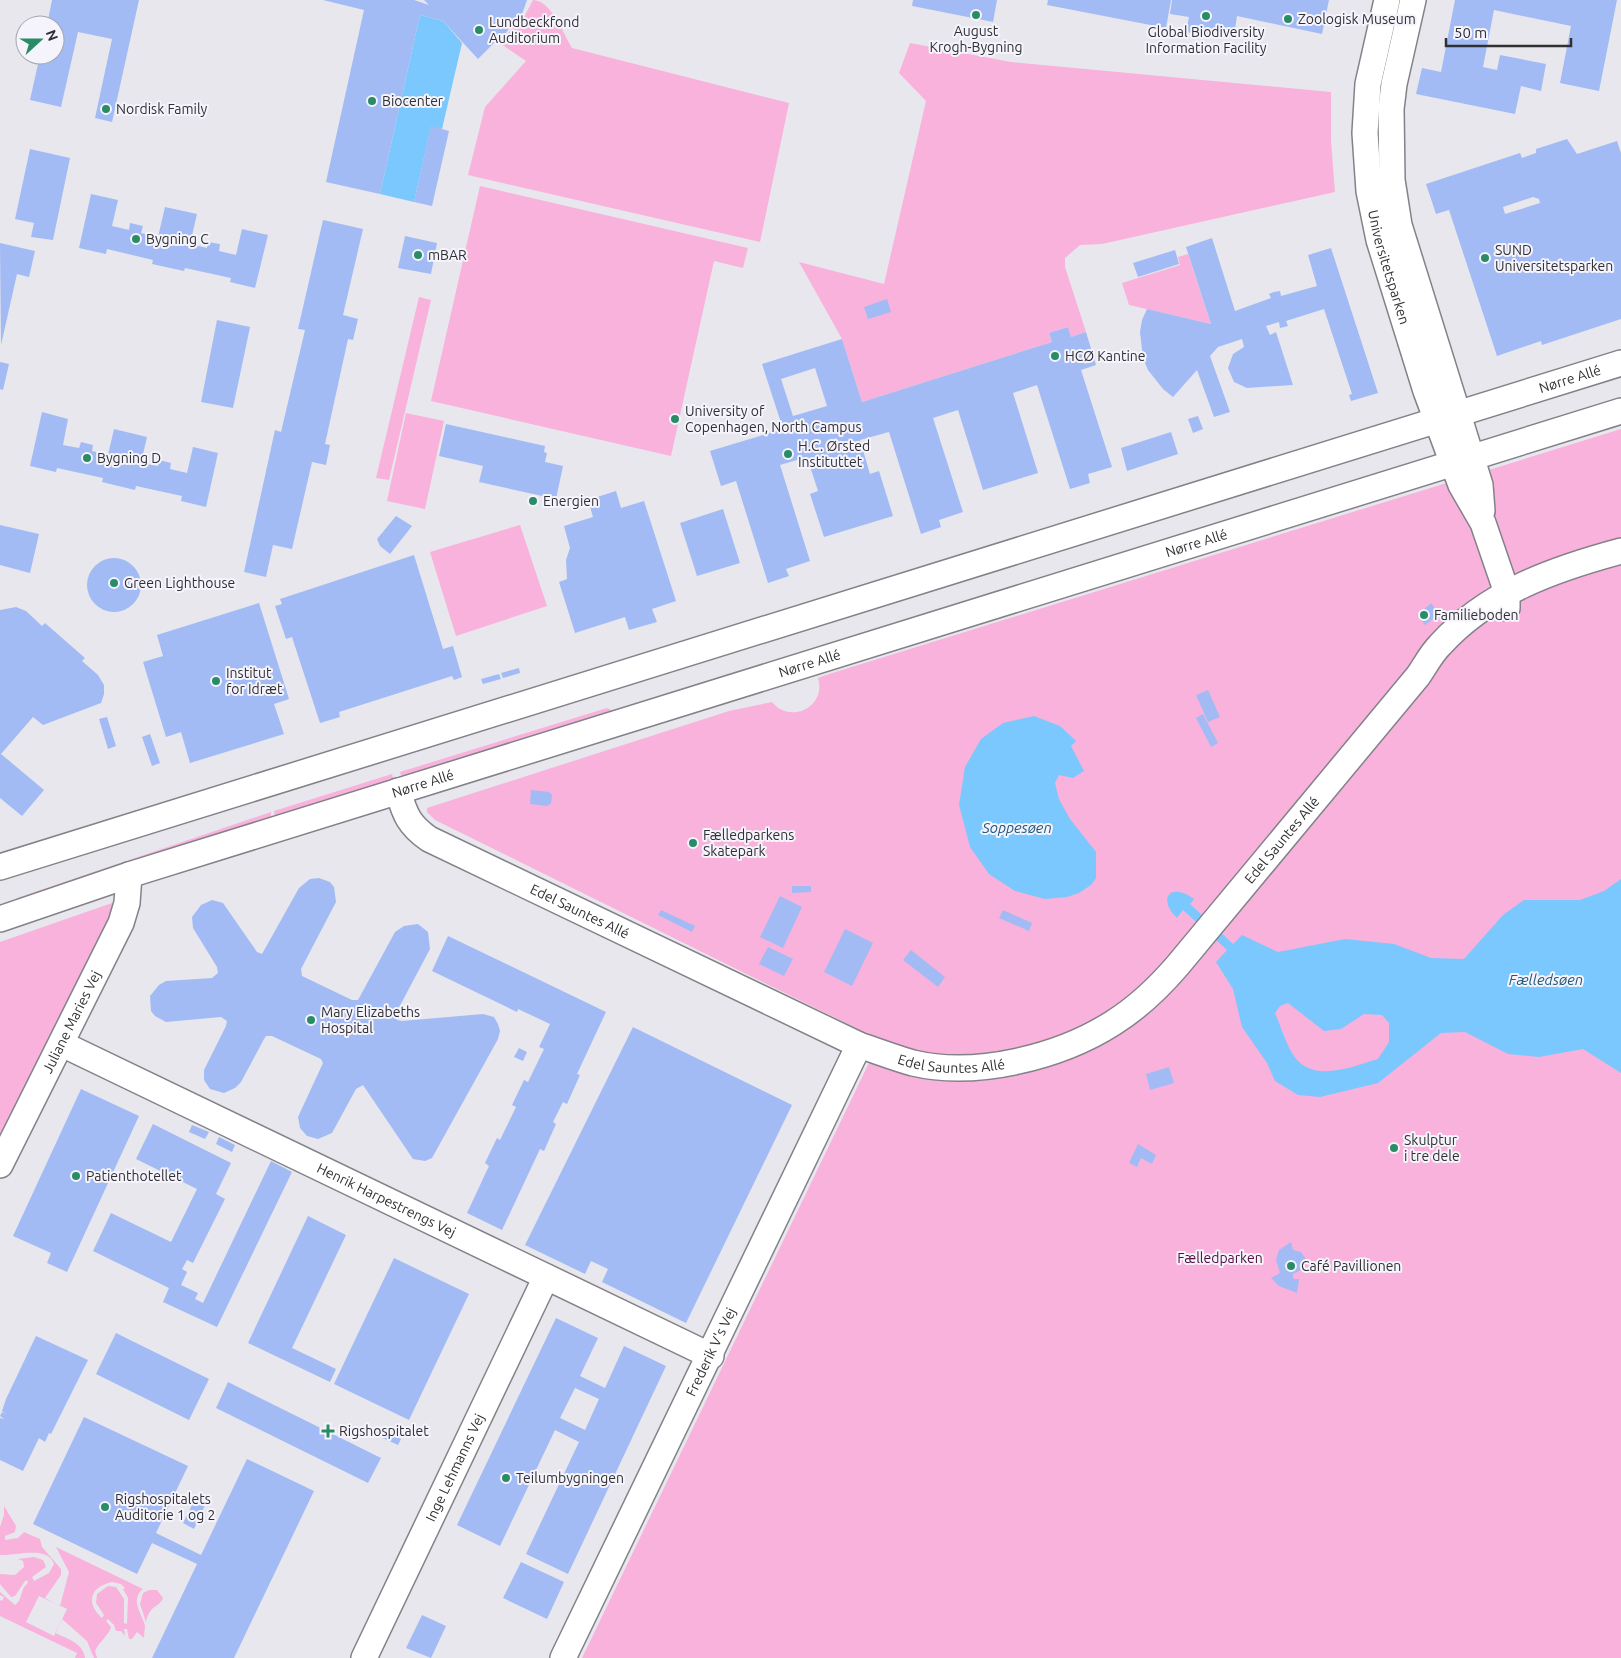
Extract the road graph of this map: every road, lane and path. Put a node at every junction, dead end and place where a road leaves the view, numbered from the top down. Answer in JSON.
{"nodes":[{"id":1,"x":1387,"y":0,"type":"edge"},
{"id":2,"x":1413,"y":0,"type":"edge"},
{"id":3,"x":1621,"y":363,"type":"edge"},
{"id":4,"x":1621,"y":411,"type":"edge"},
{"id":5,"x":1447,"y":418,"type":"junction"},
{"id":6,"x":1462,"y":461,"type":"junction"},
{"id":7,"x":1621,"y":551,"type":"edge"},
{"id":8,"x":1508,"y":593,"type":"junction"},
{"id":9,"x":398,"y":791,"type":"junction"},
{"id":10,"x":1,"y":867,"type":"edge"},
{"id":11,"x":129,"y":875,"type":"junction"},
{"id":12,"x":0,"y":919,"type":"edge"},
{"id":13,"x":62,"y":1044,"type":"junction"},
{"id":14,"x":859,"y":1045,"type":"junction"},
{"id":15,"x":0,"y":1164,"type":"edge"},
{"id":16,"x":546,"y":1277,"type":"junction"},
{"id":17,"x":711,"y":1356,"type":"junction"},
{"id":18,"x":364,"y":1658,"type":"edge"},
{"id":19,"x":564,"y":1658,"type":"edge"}],
"edges":[{"from":1,"to":5,"type":"street","name":"Universitetsparken"},
{"from":2,"to":5,"type":"street","name":"Universitetsparken"},
{"from":3,"to":5,"type":"street","name":"Nørre Allé"},
{"from":4,"to":6,"type":"street","name":"Nørre Allé"},
{"from":5,"to":6,"type":"street","name":"Universitetsparken"},
{"from":5,"to":10,"type":"street","name":"Nørre Allé"},
{"from":6,"to":8,"type":"street","name":"Universitetsparken"},
{"from":6,"to":9,"type":"street","name":"Nørre Allé"},
{"from":7,"to":8,"type":"street","name":"Edel Sauntes Allé"},
{"from":8,"to":14,"type":"street","name":"Edel Sauntes Allé"},
{"from":9,"to":11,"type":"street","name":"Nørre Allé"},
{"from":9,"to":14,"type":"street","name":"Edel Sauntes Allé"},
{"from":11,"to":12,"type":"street","name":"Nørre Allé"},
{"from":11,"to":13,"type":"street","name":"Juliane Maries Vej"},
{"from":13,"to":15,"type":"street","name":"Juliane Maries Vej"},
{"from":13,"to":16,"type":"street","name":"Henrik Harpestrengs Vej"},
{"from":14,"to":17,"type":"street","name":"Frederik V's Vej"},
{"from":16,"to":17,"type":"street","name":"Henrik Harpestrengs Vej"},
{"from":16,"to":18,"type":"street","name":"Inge Lehmanns Vej"},
{"from":17,"to":19,"type":"street","name":"Frederik V's Vej"}]}
